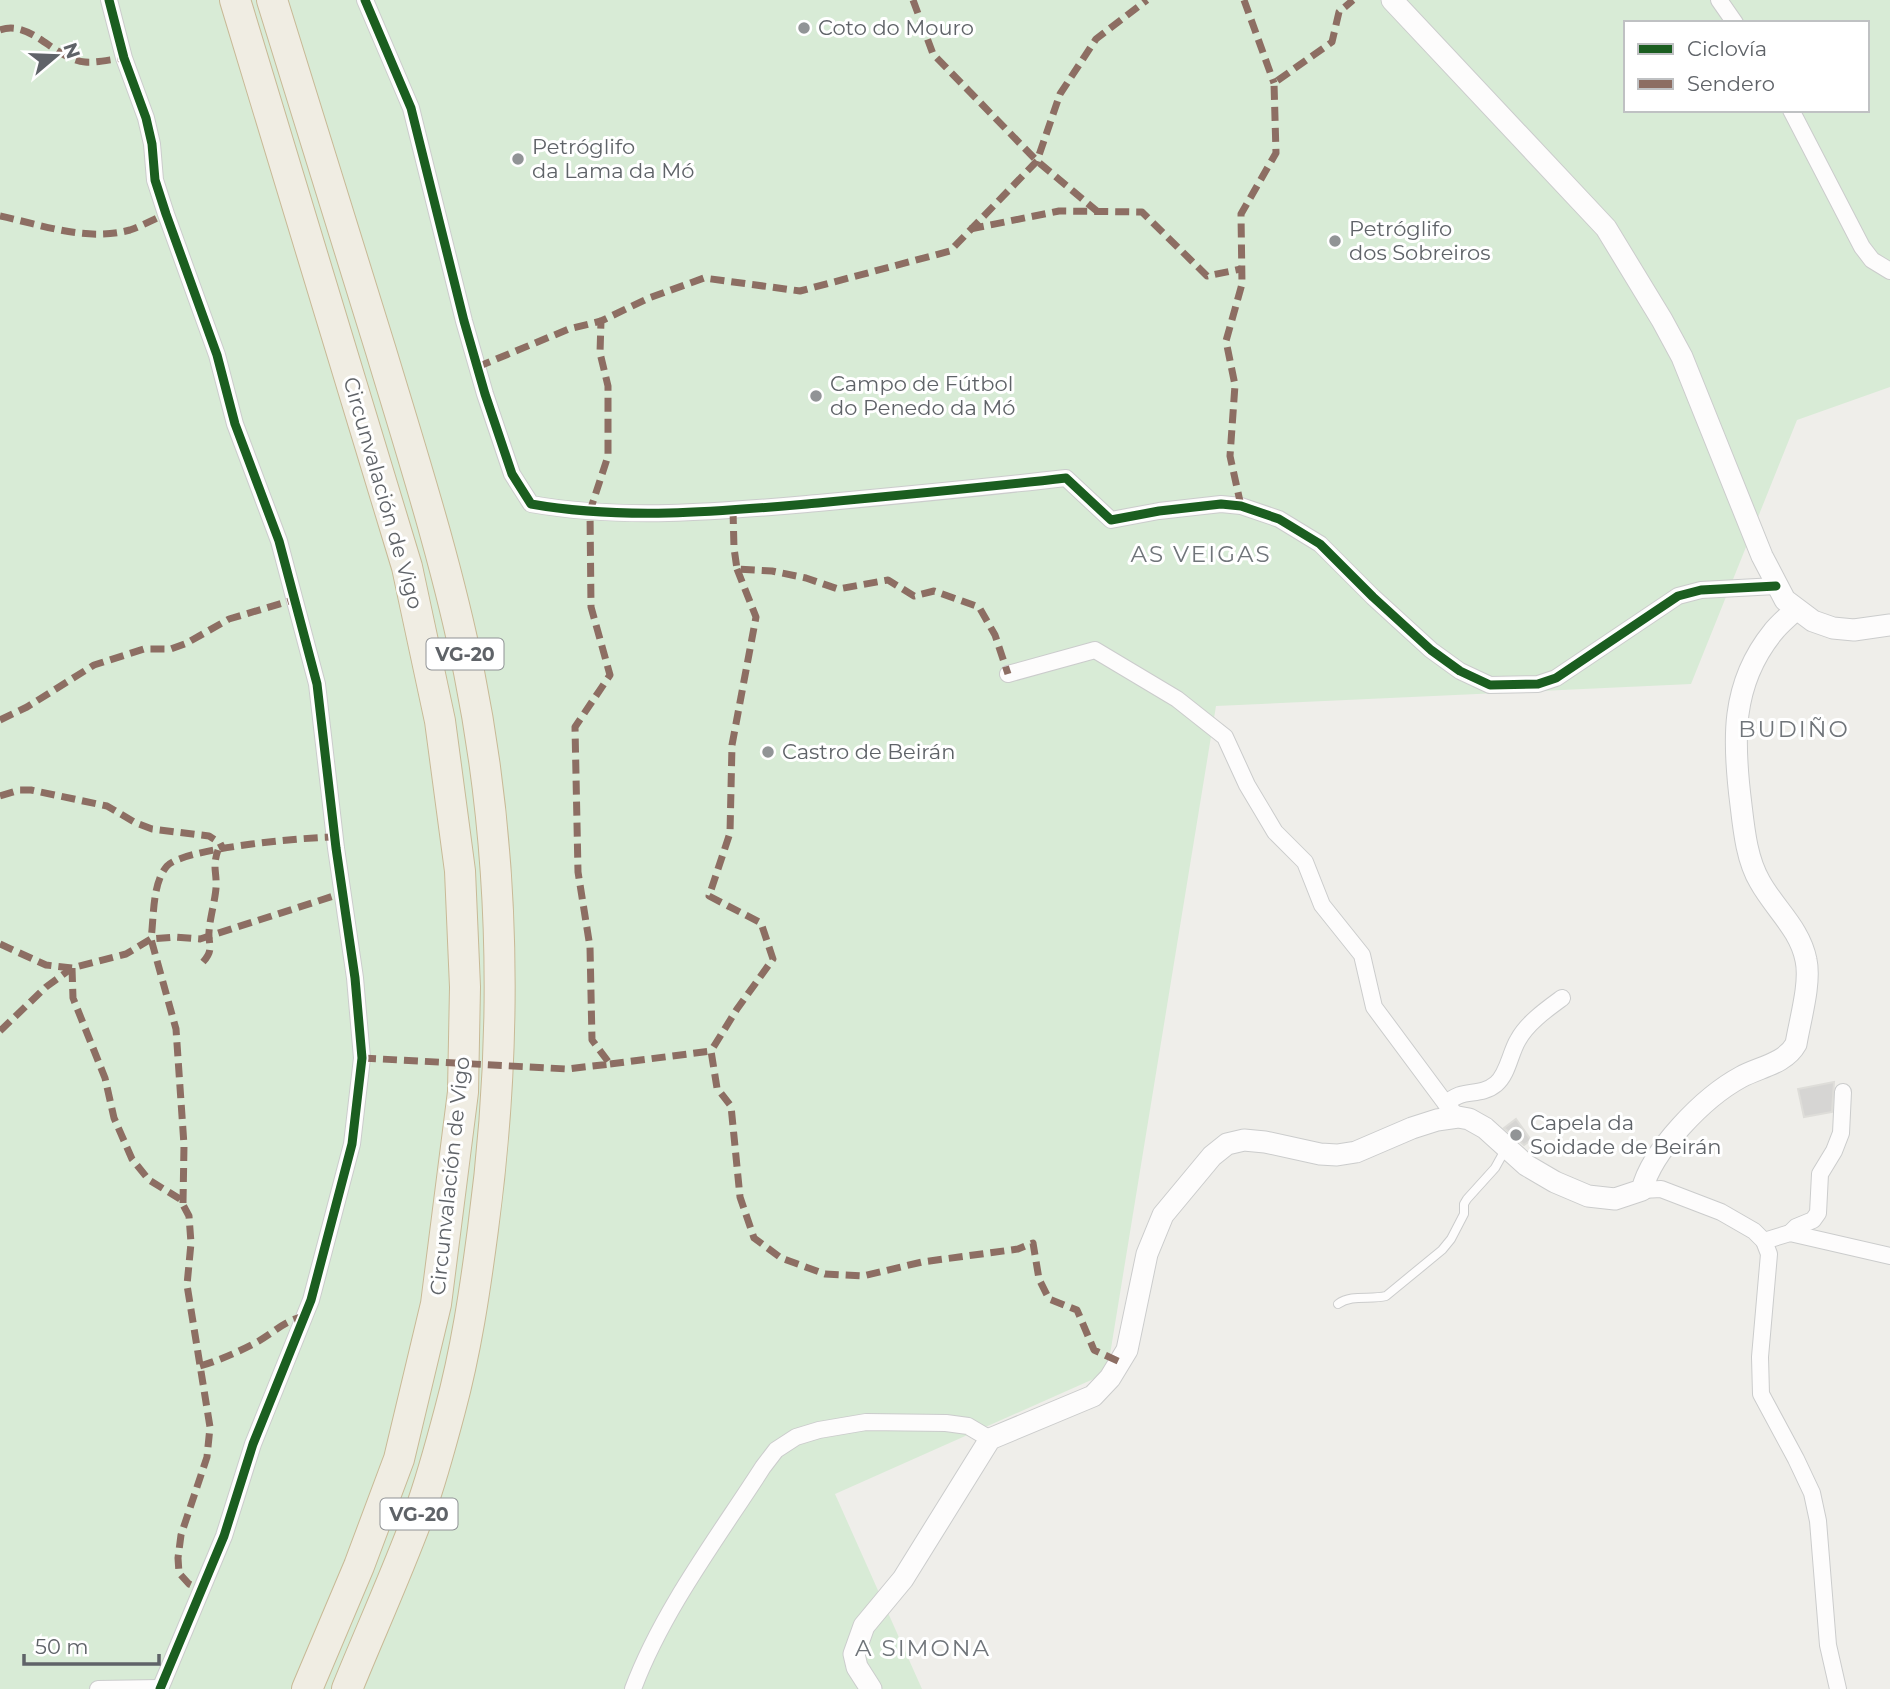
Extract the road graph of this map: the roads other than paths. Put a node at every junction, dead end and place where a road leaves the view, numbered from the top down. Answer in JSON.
{"nodes":[{"id":1,"x":109,"y":0,"type":"edge"},
{"id":2,"x":235,"y":0,"type":"edge"},
{"id":3,"x":272,"y":0,"type":"edge"},
{"id":4,"x":365,"y":0,"type":"edge"},
{"id":5,"x":1392,"y":0,"type":"edge"},
{"id":6,"x":1719,"y":0,"type":"edge"},
{"id":7,"x":1733,"y":21,"type":"edge"},
{"id":8,"x":1792,"y":112,"type":"edge"},
{"id":9,"x":1890,"y":271,"type":"edge"},
{"id":10,"x":1776,"y":586,"type":"junction"},
{"id":11,"x":1796,"y":610,"type":"junction"},
{"id":12,"x":1890,"y":625,"type":"edge"},
{"id":13,"x":1007,"y":674,"type":"dead end"},
{"id":14,"x":1562,"y":998,"type":"dead end"},
{"id":15,"x":1843,"y":1092,"type":"dead end"},
{"id":16,"x":1452,"y":1110,"type":"junction"},
{"id":17,"x":1506,"y":1147,"type":"junction"},
{"id":18,"x":1642,"y":1190,"type":"junction"},
{"id":19,"x":1790,"y":1233,"type":"junction"},
{"id":20,"x":1764,"y":1241,"type":"junction"},
{"id":21,"x":1890,"y":1256,"type":"edge"},
{"id":22,"x":1338,"y":1304,"type":"dead end"},
{"id":23,"x":990,"y":1439,"type":"junction"},
{"id":24,"x":160,"y":1688,"type":"edge"},
{"id":25,"x":98,"y":1689,"type":"edge"},
{"id":26,"x":307,"y":1689,"type":"edge"},
{"id":27,"x":347,"y":1689,"type":"edge"},
{"id":28,"x":633,"y":1689,"type":"edge"},
{"id":29,"x":871,"y":1689,"type":"edge"},
{"id":30,"x":1838,"y":1689,"type":"edge"}],
"edges":[{"from":1,"to":24,"type":"street"},
{"from":2,"to":26,"type":"highway","name":"Circunvalación de Vigo","number":"VG-20"},
{"from":3,"to":27,"type":"highway","name":"Circunvalación de Vigo","number":"VG-20"},
{"from":4,"to":10,"type":"street"},
{"from":5,"to":10,"type":"street"},
{"from":6,"to":7,"type":"street"},
{"from":8,"to":9,"type":"street"},
{"from":10,"to":11,"type":"street"},
{"from":11,"to":12,"type":"street"},
{"from":11,"to":18,"type":"street"},
{"from":13,"to":16,"type":"street"},
{"from":14,"to":16,"type":"street"},
{"from":15,"to":19,"type":"street"},
{"from":16,"to":17,"type":"street"},
{"from":16,"to":23,"type":"street"},
{"from":17,"to":18,"type":"street"},
{"from":17,"to":22,"type":"lane"},
{"from":18,"to":20,"type":"street"},
{"from":19,"to":20,"type":"street"},
{"from":19,"to":21,"type":"street"},
{"from":20,"to":30,"type":"street"},
{"from":23,"to":28,"type":"street"},
{"from":23,"to":29,"type":"street"},
{"from":24,"to":25,"type":"street"}]}
